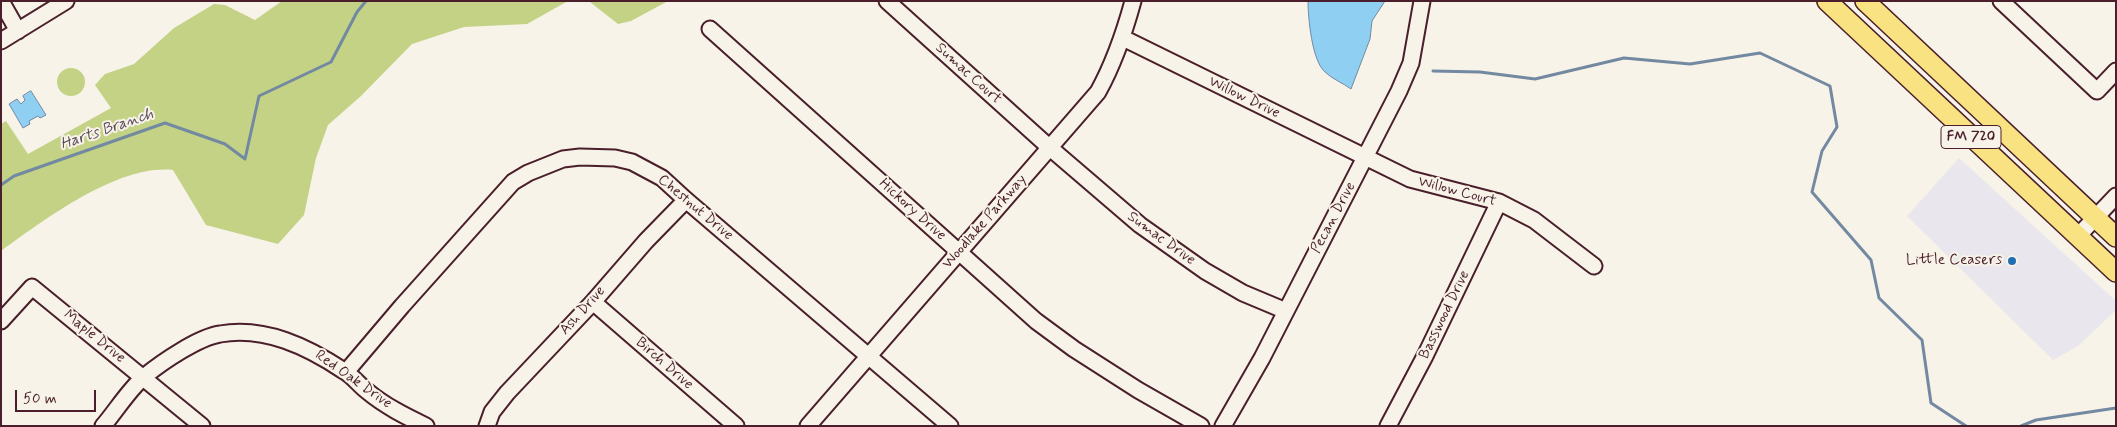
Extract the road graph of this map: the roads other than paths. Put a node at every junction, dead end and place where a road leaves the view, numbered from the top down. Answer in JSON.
{"nodes":[{"id":1,"x":2,"y":1,"type":"edge"},
{"id":2,"x":66,"y":1,"type":"edge"},
{"id":3,"x":887,"y":1,"type":"edge"},
{"id":4,"x":1133,"y":1,"type":"edge"},
{"id":5,"x":1422,"y":1,"type":"edge"},
{"id":6,"x":1826,"y":1,"type":"edge"},
{"id":7,"x":1865,"y":1,"type":"edge"},
{"id":8,"x":2001,"y":1,"type":"edge"},
{"id":9,"x":710,"y":29,"type":"dead end"},
{"id":10,"x":18,"y":31,"type":"junction"},
{"id":11,"x":1123,"y":38,"type":"junction"},
{"id":12,"x":1,"y":41,"type":"edge"},
{"id":13,"x":2116,"y":71,"type":"edge"},
{"id":14,"x":1049,"y":147,"type":"junction"},
{"id":15,"x":1366,"y":158,"type":"junction"},
{"id":16,"x":2116,"y":196,"type":"edge"},
{"id":17,"x":686,"y":200,"type":"junction"},
{"id":18,"x":1499,"y":202,"type":"junction"},
{"id":19,"x":2095,"y":218,"type":"junction"},
{"id":20,"x":2078,"y":236,"type":"junction"},
{"id":21,"x":2116,"y":237,"type":"edge"},
{"id":22,"x":958,"y":252,"type":"junction"},
{"id":23,"x":1594,"y":266,"type":"dead end"},
{"id":24,"x":2116,"y":272,"type":"edge"},
{"id":25,"x":593,"y":302,"type":"junction"},
{"id":26,"x":1286,"y":311,"type":"junction"},
{"id":27,"x":1,"y":321,"type":"edge"},
{"id":28,"x":869,"y":355,"type":"junction"},
{"id":29,"x":346,"y":372,"type":"junction"},
{"id":30,"x":144,"y":377,"type":"junction"},
{"id":31,"x":103,"y":426,"type":"edge"},
{"id":32,"x":202,"y":426,"type":"edge"},
{"id":33,"x":426,"y":426,"type":"edge"},
{"id":34,"x":487,"y":426,"type":"edge"},
{"id":35,"x":736,"y":426,"type":"edge"},
{"id":36,"x":808,"y":426,"type":"edge"},
{"id":37,"x":950,"y":426,"type":"edge"},
{"id":38,"x":1201,"y":426,"type":"edge"},
{"id":39,"x":1223,"y":426,"type":"edge"},
{"id":40,"x":1388,"y":426,"type":"edge"}],
"edges":[{"from":1,"to":10,"type":"street"},
{"from":2,"to":10,"type":"street"},
{"from":3,"to":14,"type":"street","name":"Sumac Court"},
{"from":4,"to":11,"type":"street","name":"Woodlake Parkway"},
{"from":5,"to":15,"type":"street","name":"Pecan Drive"},
{"from":6,"to":20,"type":"main road","number":"FM 720"},
{"from":7,"to":19,"type":"main road","number":"FM 720"},
{"from":8,"to":13,"type":"street"},
{"from":9,"to":22,"type":"street","name":"Hickory Drive"},
{"from":10,"to":12,"type":"street"},
{"from":11,"to":14,"type":"street","name":"Woodlake Parkway"},
{"from":11,"to":15,"type":"street","name":"Willow Drive"},
{"from":14,"to":22,"type":"street","name":"Woodlake Parkway"},
{"from":14,"to":26,"type":"street","name":"Sumac Drive"},
{"from":15,"to":18,"type":"street","name":"Willow Court"},
{"from":15,"to":26,"type":"street","name":"Pecan Drive"},
{"from":16,"to":19,"type":"street"},
{"from":17,"to":25,"type":"street","name":"Ash Drive"},
{"from":17,"to":28,"type":"street","name":"Chestnut Drive"},
{"from":17,"to":29,"type":"street","name":"Chestnut Drive"},
{"from":18,"to":23,"type":"street","name":"Willow Court"},
{"from":18,"to":40,"type":"street","name":"Basswood Drive"},
{"from":19,"to":20,"type":"street"},
{"from":19,"to":21,"type":"main road","number":"FM 720"},
{"from":20,"to":24,"type":"main road","number":"FM 720"},
{"from":22,"to":28,"type":"street","name":"Woodlake Parkway"},
{"from":22,"to":38,"type":"street","name":"Hickory Drive"},
{"from":25,"to":34,"type":"street","name":"Ash Drive"},
{"from":25,"to":35,"type":"street","name":"Birch Drive"},
{"from":26,"to":39,"type":"street","name":"Pecan Drive"},
{"from":27,"to":30,"type":"street","name":"Maple Drive"},
{"from":28,"to":36,"type":"street","name":"Woodlake Parkway"},
{"from":28,"to":37,"type":"street","name":"Chestnut Drive"},
{"from":29,"to":30,"type":"street","name":"Red Oak Drive"},
{"from":29,"to":33,"type":"street","name":"Red Oak Drive"},
{"from":30,"to":31,"type":"street","name":"Red Oak Drive"},
{"from":30,"to":32,"type":"street","name":"Maple Drive"}]}
